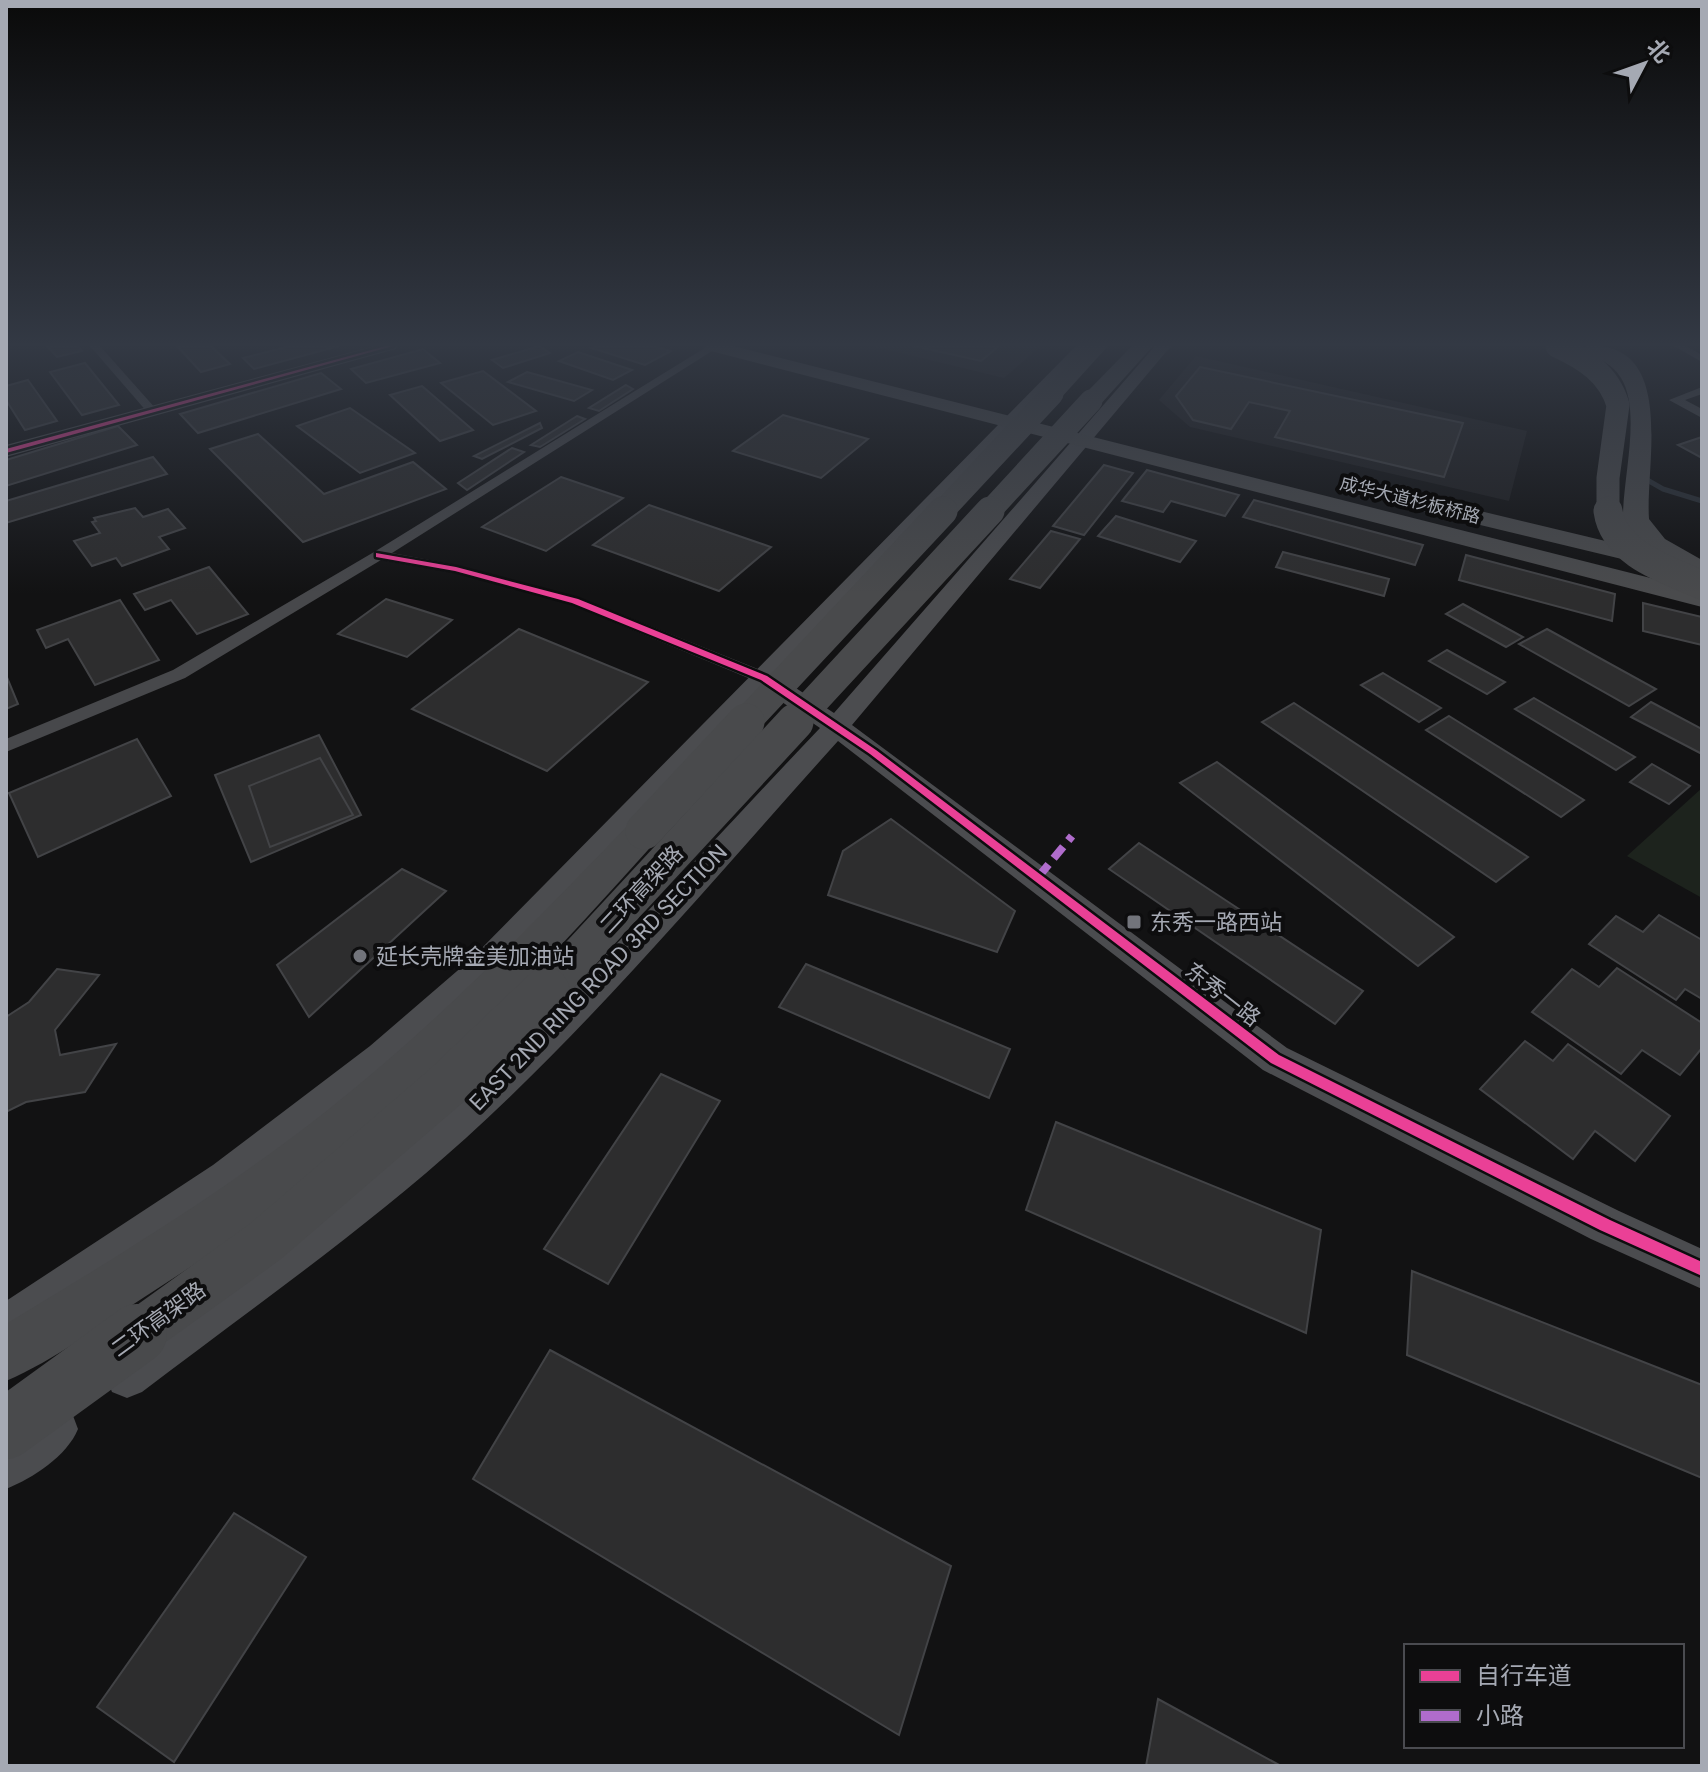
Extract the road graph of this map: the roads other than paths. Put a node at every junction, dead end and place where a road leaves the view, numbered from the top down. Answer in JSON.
{"nodes":[{"id":1,"x":87,"y":429,"type":"edge"},
{"id":2,"x":581,"y":429,"type":"edge"},
{"id":3,"x":1003,"y":429,"type":"edge"},
{"id":4,"x":1014,"y":429,"type":"edge"},
{"id":5,"x":1067,"y":429,"type":"edge"},
{"id":6,"x":1074,"y":429,"type":"edge"},
{"id":7,"x":1090,"y":429,"type":"edge"},
{"id":8,"x":1616,"y":429,"type":"edge"},
{"id":9,"x":1641,"y":429,"type":"edge"},
{"id":10,"x":1087,"y":432,"type":"junction"},
{"id":11,"x":6,"y":451,"type":"edge"},
{"id":12,"x":1306,"y":475,"type":"dead end"},
{"id":13,"x":1398,"y":498,"type":"dead end"},
{"id":14,"x":379,"y":555,"type":"junction"},
{"id":15,"x":1702,"y":571,"type":"edge"},
{"id":16,"x":1702,"y":585,"type":"edge"},
{"id":17,"x":1702,"y":599,"type":"edge"},
{"id":18,"x":764,"y":678,"type":"junction"},
{"id":19,"x":835,"y":728,"type":"junction"},
{"id":20,"x":6,"y":746,"type":"edge"},
{"id":21,"x":1702,"y":1269,"type":"edge"},
{"id":22,"x":6,"y":1325,"type":"edge"},
{"id":23,"x":6,"y":1354,"type":"edge"},
{"id":24,"x":6,"y":1429,"type":"edge"},
{"id":25,"x":6,"y":1466,"type":"edge"}],
"edges":[{"from":1,"to":11,"type":"main road"},
{"from":2,"to":14,"type":"street"},
{"from":3,"to":18,"type":"main road"},
{"from":4,"to":23,"type":"highway","name":"二环高架路","bridge":true},
{"from":5,"to":24,"type":"highway","name":"二环高架路","bridge":true},
{"from":6,"to":10,"type":"main road","name":"成华大道杉板桥路"},
{"from":7,"to":10,"type":"main road","name":"EAST 2ND RING ROAD 3RD SECTION"},
{"from":8,"to":16,"type":"highway","bridge":true},
{"from":9,"to":15,"type":"highway"},
{"from":10,"to":12,"type":"main road","name":"成华大道杉板桥路"},
{"from":10,"to":17,"type":"main road","name":"成华大道杉板桥路"},
{"from":10,"to":19,"type":"main road","name":"EAST 2ND RING ROAD 3RD SECTION"},
{"from":13,"to":15,"type":"main road","name":"成华大道杉板桥路"},
{"from":14,"to":18,"type":"street"},
{"from":14,"to":20,"type":"street"},
{"from":18,"to":19,"type":"main road","name":"东秀一路"},
{"from":18,"to":22,"type":"main road"},
{"from":19,"to":21,"type":"main road","name":"东秀一路"},
{"from":19,"to":25,"type":"main road","name":"EAST 2ND RING ROAD 3RD SECTION"}]}
